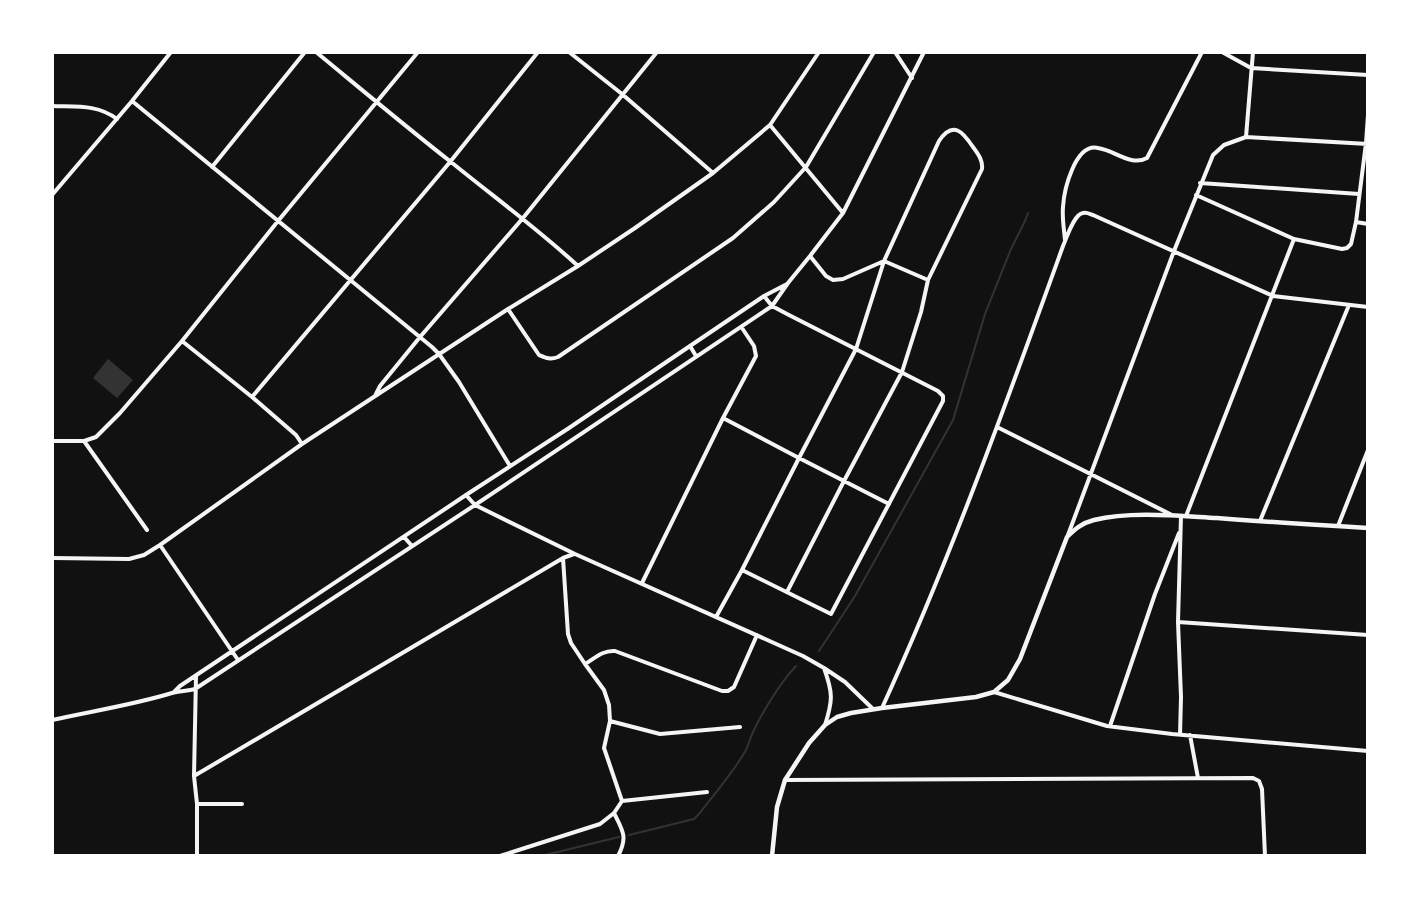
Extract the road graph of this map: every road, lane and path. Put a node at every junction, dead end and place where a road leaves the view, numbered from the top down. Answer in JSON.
{"nodes":[{"id":1,"x":171,"y":52,"type":"edge"},
{"id":2,"x":305,"y":52,"type":"edge"},
{"id":3,"x":316,"y":52,"type":"edge"},
{"id":4,"x":418,"y":52,"type":"edge"},
{"id":5,"x":538,"y":52,"type":"edge"},
{"id":6,"x":569,"y":52,"type":"edge"},
{"id":7,"x":657,"y":52,"type":"edge"},
{"id":8,"x":819,"y":52,"type":"edge"},
{"id":9,"x":874,"y":52,"type":"edge"},
{"id":10,"x":895,"y":52,"type":"edge"},
{"id":11,"x":924,"y":52,"type":"edge"},
{"id":12,"x":1202,"y":52,"type":"edge"},
{"id":13,"x":1222,"y":52,"type":"edge"},
{"id":14,"x":1253,"y":52,"type":"edge"},
{"id":15,"x":1251,"y":68,"type":"junction"},
{"id":16,"x":1368,"y":75,"type":"edge"},
{"id":17,"x":912,"y":78,"type":"junction"},
{"id":18,"x":622,"y":94,"type":"junction"},
{"id":19,"x":132,"y":101,"type":"junction"},
{"id":20,"x":377,"y":102,"type":"junction"},
{"id":21,"x":52,"y":106,"type":"edge"},
{"id":22,"x":1368,"y":116,"type":"edge"},
{"id":23,"x":117,"y":119,"type":"junction"},
{"id":24,"x":770,"y":125,"type":"junction"},
{"id":25,"x":1246,"y":137,"type":"junction"},
{"id":26,"x":1367,"y":144,"type":"edge"},
{"id":27,"x":450,"y":162,"type":"junction"},
{"id":28,"x":212,"y":167,"type":"junction"},
{"id":29,"x":806,"y":167,"type":"junction"},
{"id":30,"x":713,"y":173,"type":"junction"},
{"id":31,"x":1200,"y":183,"type":"junction"},
{"id":32,"x":1359,"y":194,"type":"junction"},
{"id":33,"x":52,"y":195,"type":"edge"},
{"id":34,"x":1196,"y":195,"type":"junction"},
{"id":35,"x":843,"y":213,"type":"junction"},
{"id":36,"x":523,"y":218,"type":"junction"},
{"id":37,"x":278,"y":221,"type":"junction"},
{"id":38,"x":1356,"y":222,"type":"junction"},
{"id":39,"x":1368,"y":224,"type":"edge"},
{"id":40,"x":1294,"y":239,"type":"junction"},
{"id":41,"x":1065,"y":241,"type":"junction"},
{"id":42,"x":1174,"y":251,"type":"junction"},
{"id":43,"x":810,"y":256,"type":"junction"},
{"id":44,"x":884,"y":261,"type":"junction"},
{"id":45,"x":578,"y":266,"type":"junction"},
{"id":46,"x":350,"y":280,"type":"junction"},
{"id":47,"x":928,"y":280,"type":"junction"},
{"id":48,"x":788,"y":283,"type":"junction"},
{"id":49,"x":764,"y":296,"type":"junction"},
{"id":50,"x":1273,"y":296,"type":"junction"},
{"id":51,"x":1349,"y":305,"type":"junction"},
{"id":52,"x":772,"y":306,"type":"junction"},
{"id":53,"x":1368,"y":307,"type":"edge"},
{"id":54,"x":508,"y":309,"type":"junction"},
{"id":55,"x":742,"y":327,"type":"junction"},
{"id":56,"x":420,"y":337,"type":"junction"},
{"id":57,"x":182,"y":341,"type":"junction"},
{"id":58,"x":690,"y":346,"type":"junction"},
{"id":59,"x":856,"y":349,"type":"junction"},
{"id":60,"x":439,"y":354,"type":"junction"},
{"id":61,"x":696,"y":356,"type":"junction"},
{"id":62,"x":902,"y":372,"type":"junction"},
{"id":63,"x":374,"y":396,"type":"junction"},
{"id":64,"x":252,"y":397,"type":"junction"},
{"id":65,"x":723,"y":418,"type":"junction"},
{"id":66,"x":997,"y":428,"type":"junction"},
{"id":67,"x":52,"y":441,"type":"edge"},
{"id":68,"x":84,"y":441,"type":"junction"},
{"id":69,"x":302,"y":444,"type":"junction"},
{"id":70,"x":1368,"y":450,"type":"edge"},
{"id":71,"x":799,"y":458,"type":"junction"},
{"id":72,"x":510,"y":466,"type":"junction"},
{"id":73,"x":1092,"y":474,"type":"junction"},
{"id":74,"x":844,"y":481,"type":"junction"},
{"id":75,"x":466,"y":495,"type":"junction"},
{"id":76,"x":890,"y":504,"type":"junction"},
{"id":77,"x":475,"y":505,"type":"junction"},
{"id":78,"x":1173,"y":515,"type":"junction"},
{"id":79,"x":1184,"y":516,"type":"junction"},
{"id":80,"x":1260,"y":521,"type":"junction"},
{"id":81,"x":1338,"y":526,"type":"junction"},
{"id":82,"x":1368,"y":528,"type":"edge"},
{"id":83,"x":147,"y":530,"type":"dead end"},
{"id":84,"x":1180,"y":530,"type":"junction"},
{"id":85,"x":404,"y":537,"type":"junction"},
{"id":86,"x":1067,"y":537,"type":"junction"},
{"id":87,"x":160,"y":545,"type":"junction"},
{"id":88,"x":412,"y":546,"type":"junction"},
{"id":89,"x":575,"y":554,"type":"junction"},
{"id":90,"x":52,"y":558,"type":"edge"},
{"id":91,"x":563,"y":558,"type":"junction"},
{"id":92,"x":742,"y":570,"type":"junction"},
{"id":93,"x":642,"y":584,"type":"junction"},
{"id":94,"x":787,"y":592,"type":"junction"},
{"id":95,"x":716,"y":617,"type":"junction"},
{"id":96,"x":1178,"y":622,"type":"junction"},
{"id":97,"x":757,"y":635,"type":"junction"},
{"id":98,"x":1368,"y":635,"type":"edge"},
{"id":99,"x":232,"y":652,"type":"junction"},
{"id":100,"x":238,"y":660,"type":"junction"},
{"id":101,"x":585,"y":664,"type":"junction"},
{"id":102,"x":824,"y":668,"type":"junction"},
{"id":103,"x":196,"y":676,"type":"junction"},
{"id":104,"x":195,"y":689,"type":"junction"},
{"id":105,"x":174,"y":692,"type":"junction"},
{"id":106,"x":994,"y":692,"type":"junction"},
{"id":107,"x":882,"y":708,"type":"junction"},
{"id":108,"x":873,"y":709,"type":"junction"},
{"id":109,"x":52,"y":720,"type":"edge"},
{"id":110,"x":610,"y":722,"type":"junction"},
{"id":111,"x":825,"y":725,"type":"junction"},
{"id":112,"x":1110,"y":726,"type":"junction"},
{"id":113,"x":740,"y":727,"type":"dead end"},
{"id":114,"x":1180,"y":735,"type":"junction"},
{"id":115,"x":1190,"y":735,"type":"junction"},
{"id":116,"x":1368,"y":751,"type":"edge"},
{"id":117,"x":194,"y":776,"type":"junction"},
{"id":118,"x":1198,"y":778,"type":"junction"},
{"id":119,"x":785,"y":780,"type":"junction"},
{"id":120,"x":707,"y":792,"type":"dead end"},
{"id":121,"x":622,"y":801,"type":"junction"},
{"id":122,"x":197,"y":804,"type":"junction"},
{"id":123,"x":243,"y":804,"type":"dead end"},
{"id":124,"x":614,"y":813,"type":"junction"},
{"id":125,"x":197,"y":854,"type":"edge"},
{"id":126,"x":500,"y":855,"type":"edge"},
{"id":127,"x":618,"y":855,"type":"edge"},
{"id":128,"x":772,"y":855,"type":"edge"},
{"id":129,"x":1265,"y":855,"type":"edge"}],
"edges":[{"from":1,"to":19,"type":"street"},
{"from":2,"to":28,"type":"street"},
{"from":3,"to":20,"type":"street"},
{"from":4,"to":20,"type":"street"},
{"from":5,"to":27,"type":"street"},
{"from":6,"to":18,"type":"street"},
{"from":7,"to":18,"type":"street"},
{"from":8,"to":24,"type":"street"},
{"from":9,"to":29,"type":"street"},
{"from":10,"to":17,"type":"street"},
{"from":11,"to":17,"type":"street"},
{"from":12,"to":41,"type":"street"},
{"from":13,"to":15,"type":"street"},
{"from":14,"to":15,"type":"street"},
{"from":15,"to":16,"type":"street"},
{"from":15,"to":25,"type":"street"},
{"from":17,"to":35,"type":"street"},
{"from":18,"to":30,"type":"street"},
{"from":18,"to":36,"type":"street"},
{"from":19,"to":23,"type":"street"},
{"from":19,"to":28,"type":"street"},
{"from":20,"to":27,"type":"street"},
{"from":20,"to":37,"type":"street"},
{"from":21,"to":23,"type":"street"},
{"from":22,"to":26,"type":"street"},
{"from":23,"to":33,"type":"street"},
{"from":24,"to":29,"type":"street"},
{"from":24,"to":30,"type":"street"},
{"from":25,"to":26,"type":"street"},
{"from":25,"to":31,"type":"street"},
{"from":26,"to":32,"type":"street"},
{"from":27,"to":36,"type":"street"},
{"from":27,"to":46,"type":"street"},
{"from":28,"to":37,"type":"street"},
{"from":29,"to":35,"type":"street"},
{"from":29,"to":54,"type":"street"},
{"from":30,"to":45,"type":"street"},
{"from":31,"to":32,"type":"street"},
{"from":31,"to":34,"type":"street"},
{"from":32,"to":38,"type":"street"},
{"from":34,"to":40,"type":"street"},
{"from":34,"to":42,"type":"street"},
{"from":35,"to":43,"type":"street"},
{"from":36,"to":45,"type":"street"},
{"from":36,"to":56,"type":"street"},
{"from":37,"to":46,"type":"street"},
{"from":37,"to":57,"type":"street"},
{"from":38,"to":39,"type":"street"},
{"from":38,"to":40,"type":"street"},
{"from":40,"to":50,"type":"street"},
{"from":41,"to":42,"type":"street"},
{"from":41,"to":66,"type":"street"},
{"from":42,"to":50,"type":"street"},
{"from":42,"to":73,"type":"street"},
{"from":43,"to":44,"type":"street"},
{"from":43,"to":48,"type":"street"},
{"from":44,"to":47,"type":"street"},
{"from":44,"to":47,"type":"street"},
{"from":44,"to":59,"type":"street"},
{"from":45,"to":54,"type":"street"},
{"from":46,"to":56,"type":"street"},
{"from":46,"to":64,"type":"street"},
{"from":47,"to":62,"type":"street"},
{"from":48,"to":49,"type":"street"},
{"from":48,"to":52,"type":"street"},
{"from":49,"to":52,"type":"street"},
{"from":49,"to":58,"type":"street"},
{"from":50,"to":51,"type":"street"},
{"from":50,"to":79,"type":"street"},
{"from":51,"to":53,"type":"street"},
{"from":51,"to":80,"type":"street"},
{"from":52,"to":55,"type":"street"},
{"from":52,"to":59,"type":"street"},
{"from":54,"to":60,"type":"street"},
{"from":55,"to":61,"type":"street"},
{"from":55,"to":65,"type":"street"},
{"from":56,"to":60,"type":"street"},
{"from":56,"to":63,"type":"street"},
{"from":57,"to":64,"type":"street"},
{"from":57,"to":68,"type":"street"},
{"from":58,"to":61,"type":"street"},
{"from":58,"to":72,"type":"street"},
{"from":59,"to":62,"type":"street"},
{"from":59,"to":71,"type":"street"},
{"from":60,"to":63,"type":"street"},
{"from":60,"to":72,"type":"street"},
{"from":61,"to":77,"type":"street"},
{"from":62,"to":74,"type":"street"},
{"from":62,"to":76,"type":"street"},
{"from":63,"to":69,"type":"street"},
{"from":64,"to":69,"type":"street"},
{"from":65,"to":71,"type":"street"},
{"from":65,"to":93,"type":"street"},
{"from":66,"to":73,"type":"street"},
{"from":66,"to":107,"type":"street"},
{"from":67,"to":68,"type":"street"},
{"from":68,"to":83,"type":"street"},
{"from":69,"to":87,"type":"street"},
{"from":70,"to":81,"type":"street"},
{"from":71,"to":74,"type":"street"},
{"from":71,"to":92,"type":"street"},
{"from":72,"to":75,"type":"street"},
{"from":73,"to":78,"type":"street"},
{"from":73,"to":86,"type":"street"},
{"from":74,"to":76,"type":"street"},
{"from":74,"to":94,"type":"street"},
{"from":75,"to":77,"type":"street"},
{"from":75,"to":85,"type":"street"},
{"from":76,"to":94,"type":"street"},
{"from":77,"to":88,"type":"street"},
{"from":77,"to":89,"type":"street"},
{"from":78,"to":79,"type":"street"},
{"from":78,"to":86,"type":"street"},
{"from":79,"to":80,"type":"street"},
{"from":79,"to":84,"type":"street"},
{"from":80,"to":81,"type":"street"},
{"from":81,"to":82,"type":"street"},
{"from":84,"to":96,"type":"street"},
{"from":84,"to":112,"type":"street"},
{"from":85,"to":88,"type":"street"},
{"from":85,"to":99,"type":"street"},
{"from":86,"to":106,"type":"street"},
{"from":87,"to":90,"type":"street"},
{"from":87,"to":99,"type":"street"},
{"from":88,"to":100,"type":"street"},
{"from":89,"to":91,"type":"street"},
{"from":89,"to":93,"type":"street"},
{"from":91,"to":101,"type":"street"},
{"from":91,"to":117,"type":"street"},
{"from":92,"to":94,"type":"street"},
{"from":92,"to":95,"type":"street"},
{"from":93,"to":95,"type":"street"},
{"from":95,"to":97,"type":"street"},
{"from":96,"to":98,"type":"street"},
{"from":96,"to":114,"type":"street"},
{"from":97,"to":101,"type":"street"},
{"from":97,"to":102,"type":"street"},
{"from":99,"to":100,"type":"street"},
{"from":99,"to":103,"type":"street"},
{"from":100,"to":104,"type":"street"},
{"from":101,"to":110,"type":"street"},
{"from":102,"to":108,"type":"street"},
{"from":102,"to":111,"type":"street"},
{"from":103,"to":104,"type":"street"},
{"from":103,"to":105,"type":"street"},
{"from":104,"to":105,"type":"street"},
{"from":104,"to":117,"type":"street"},
{"from":105,"to":109,"type":"street"},
{"from":106,"to":107,"type":"street"},
{"from":106,"to":112,"type":"street"},
{"from":107,"to":108,"type":"street"},
{"from":108,"to":111,"type":"street"},
{"from":110,"to":113,"type":"street"},
{"from":110,"to":121,"type":"street"},
{"from":111,"to":119,"type":"street"},
{"from":112,"to":114,"type":"street"},
{"from":114,"to":115,"type":"street"},
{"from":115,"to":116,"type":"street"},
{"from":115,"to":118,"type":"street"},
{"from":117,"to":122,"type":"street"},
{"from":118,"to":119,"type":"street"},
{"from":118,"to":129,"type":"street"},
{"from":119,"to":128,"type":"street"},
{"from":120,"to":121,"type":"street"},
{"from":121,"to":124,"type":"street"},
{"from":122,"to":123,"type":"street"},
{"from":122,"to":125,"type":"street"},
{"from":124,"to":126,"type":"street"},
{"from":124,"to":127,"type":"street"}]}
